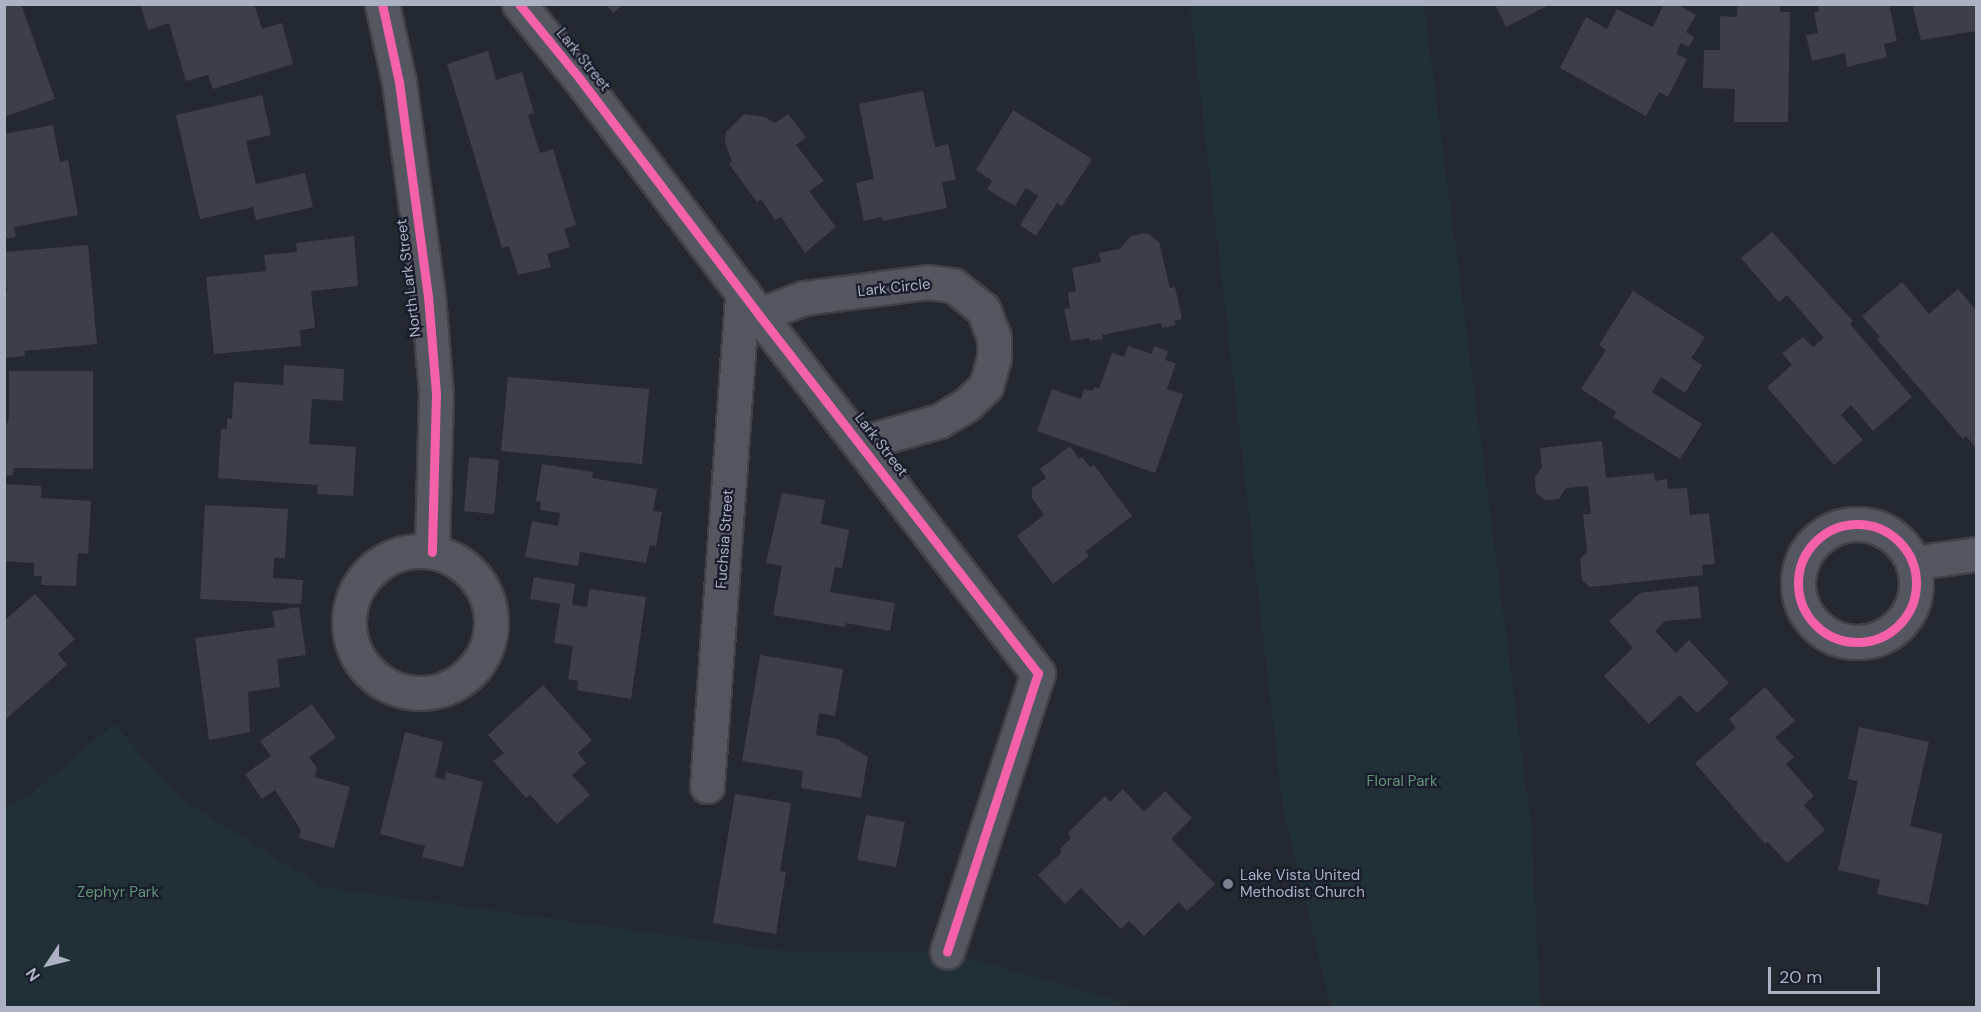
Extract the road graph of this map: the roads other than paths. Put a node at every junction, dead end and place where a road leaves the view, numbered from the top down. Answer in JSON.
{"nodes":[{"id":1,"x":382,"y":4,"type":"edge"},
{"id":2,"x":519,"y":4,"type":"edge"},
{"id":3,"x":750,"y":303,"type":"junction"},
{"id":4,"x":861,"y":443,"type":"junction"},
{"id":5,"x":432,"y":552,"type":"junction"},
{"id":6,"x":1977,"y":554,"type":"edge"},
{"id":7,"x":1913,"y":563,"type":"dead end"},
{"id":8,"x":707,"y":786,"type":"dead end"},
{"id":9,"x":947,"y":952,"type":"dead end"}],
"edges":[{"from":1,"to":5,"type":"street","name":"North Lark Street"},
{"from":2,"to":3,"type":"street","name":"Lark Street"},
{"from":3,"to":4,"type":"street","name":"Lark Street"},
{"from":3,"to":4,"type":"street","name":"Lark Circle"},
{"from":3,"to":8,"type":"street","name":"Fuchsia Street"},
{"from":4,"to":9,"type":"street","name":"Lark Street"},
{"from":5,"to":5,"type":"street"},
{"from":6,"to":7,"type":"street"}]}
